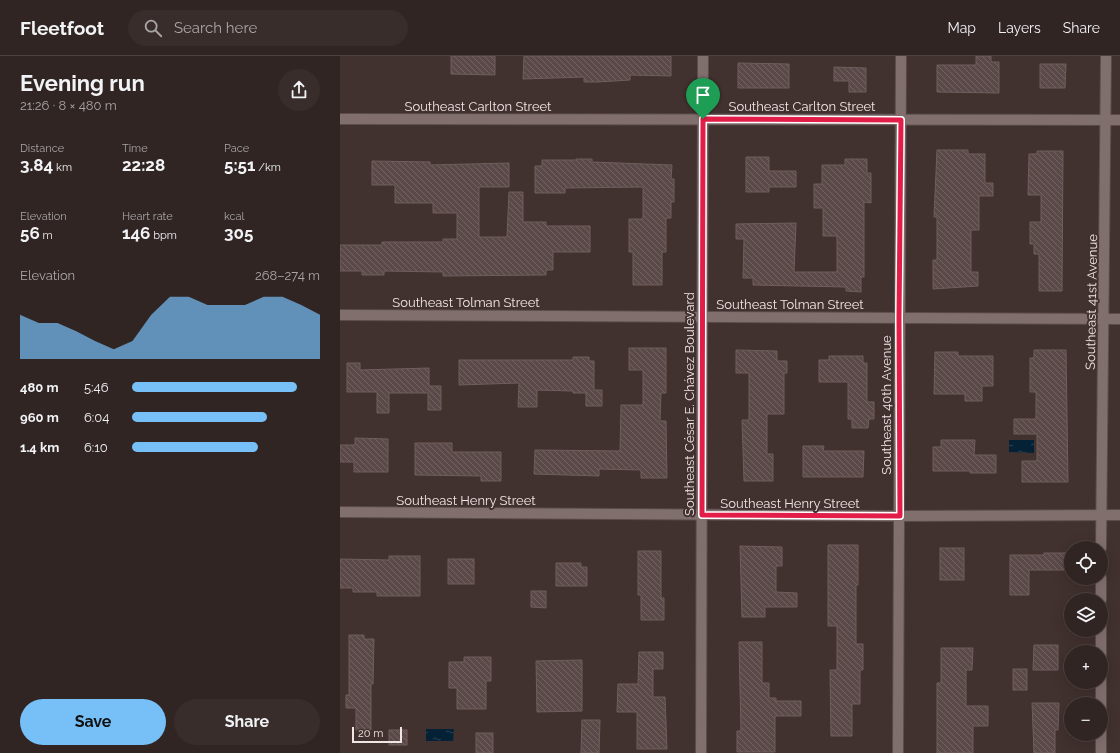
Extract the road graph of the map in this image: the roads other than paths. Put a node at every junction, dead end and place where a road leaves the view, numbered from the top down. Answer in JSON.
{"nodes":[{"id":1,"x":703,"y":56,"type":"edge"},
{"id":2,"x":901,"y":56,"type":"edge"},
{"id":3,"x":1106,"y":56,"type":"edge"},
{"id":4,"x":340,"y":118,"type":"edge"},
{"id":5,"x":703,"y":119,"type":"junction"},
{"id":6,"x":901,"y":120,"type":"junction"},
{"id":7,"x":1105,"y":120,"type":"junction"},
{"id":8,"x":1120,"y":120,"type":"edge"},
{"id":9,"x":340,"y":315,"type":"edge"},
{"id":10,"x":702,"y":317,"type":"junction"},
{"id":11,"x":899,"y":318,"type":"junction"},
{"id":12,"x":1120,"y":318,"type":"edge"},
{"id":13,"x":1104,"y":319,"type":"junction"},
{"id":14,"x":340,"y":512,"type":"edge"},
{"id":15,"x":1101,"y":514,"type":"junction"},
{"id":16,"x":1120,"y":514,"type":"edge"},
{"id":17,"x":702,"y":515,"type":"junction"},
{"id":18,"x":900,"y":516,"type":"junction"},
{"id":19,"x":1101,"y":541,"type":"edge"},
{"id":20,"x":1101,"y":637,"type":"edge"},
{"id":21,"x":701,"y":753,"type":"edge"},
{"id":22,"x":898,"y":753,"type":"edge"},
{"id":23,"x":1101,"y":753,"type":"edge"}],
"edges":[{"from":1,"to":5,"type":"street","name":"Southeast César E. Chávez Boulevard"},
{"from":2,"to":6,"type":"street","name":"Southeast 40th Avenue"},
{"from":3,"to":7,"type":"street","name":"Southeast 41st Avenue"},
{"from":4,"to":5,"type":"street","name":"Southeast Carlton Street"},
{"from":5,"to":6,"type":"street","name":"Southeast Carlton Street"},
{"from":5,"to":10,"type":"street","name":"Southeast César E. Chávez Boulevard"},
{"from":6,"to":7,"type":"street","name":"Southeast Carlton Street"},
{"from":6,"to":11,"type":"street","name":"Southeast 40th Avenue"},
{"from":7,"to":8,"type":"street","name":"Southeast Carlton Street"},
{"from":7,"to":13,"type":"street","name":"Southeast 41st Avenue"},
{"from":9,"to":10,"type":"street","name":"Southeast Tolman Street"},
{"from":10,"to":11,"type":"street","name":"Southeast Tolman Street"},
{"from":10,"to":17,"type":"street","name":"Southeast César E. Chávez Boulevard"},
{"from":11,"to":13,"type":"street","name":"Southeast Tolman Street"},
{"from":11,"to":18,"type":"street","name":"Southeast 40th Avenue"},
{"from":12,"to":13,"type":"street","name":"Southeast Tolman Street"},
{"from":13,"to":15,"type":"street","name":"Southeast 41st Avenue"},
{"from":14,"to":17,"type":"street","name":"Southeast Henry Street"},
{"from":15,"to":16,"type":"street","name":"Southeast Henry Street"},
{"from":15,"to":18,"type":"street","name":"Southeast Henry Street"},
{"from":15,"to":19,"type":"street","name":"Southeast 41st Avenue"},
{"from":17,"to":18,"type":"street","name":"Southeast Henry Street"},
{"from":17,"to":21,"type":"street","name":"Southeast César E. Chávez Boulevard"},
{"from":18,"to":22,"type":"street","name":"Southeast 40th Avenue"},
{"from":20,"to":23,"type":"street"}]}
